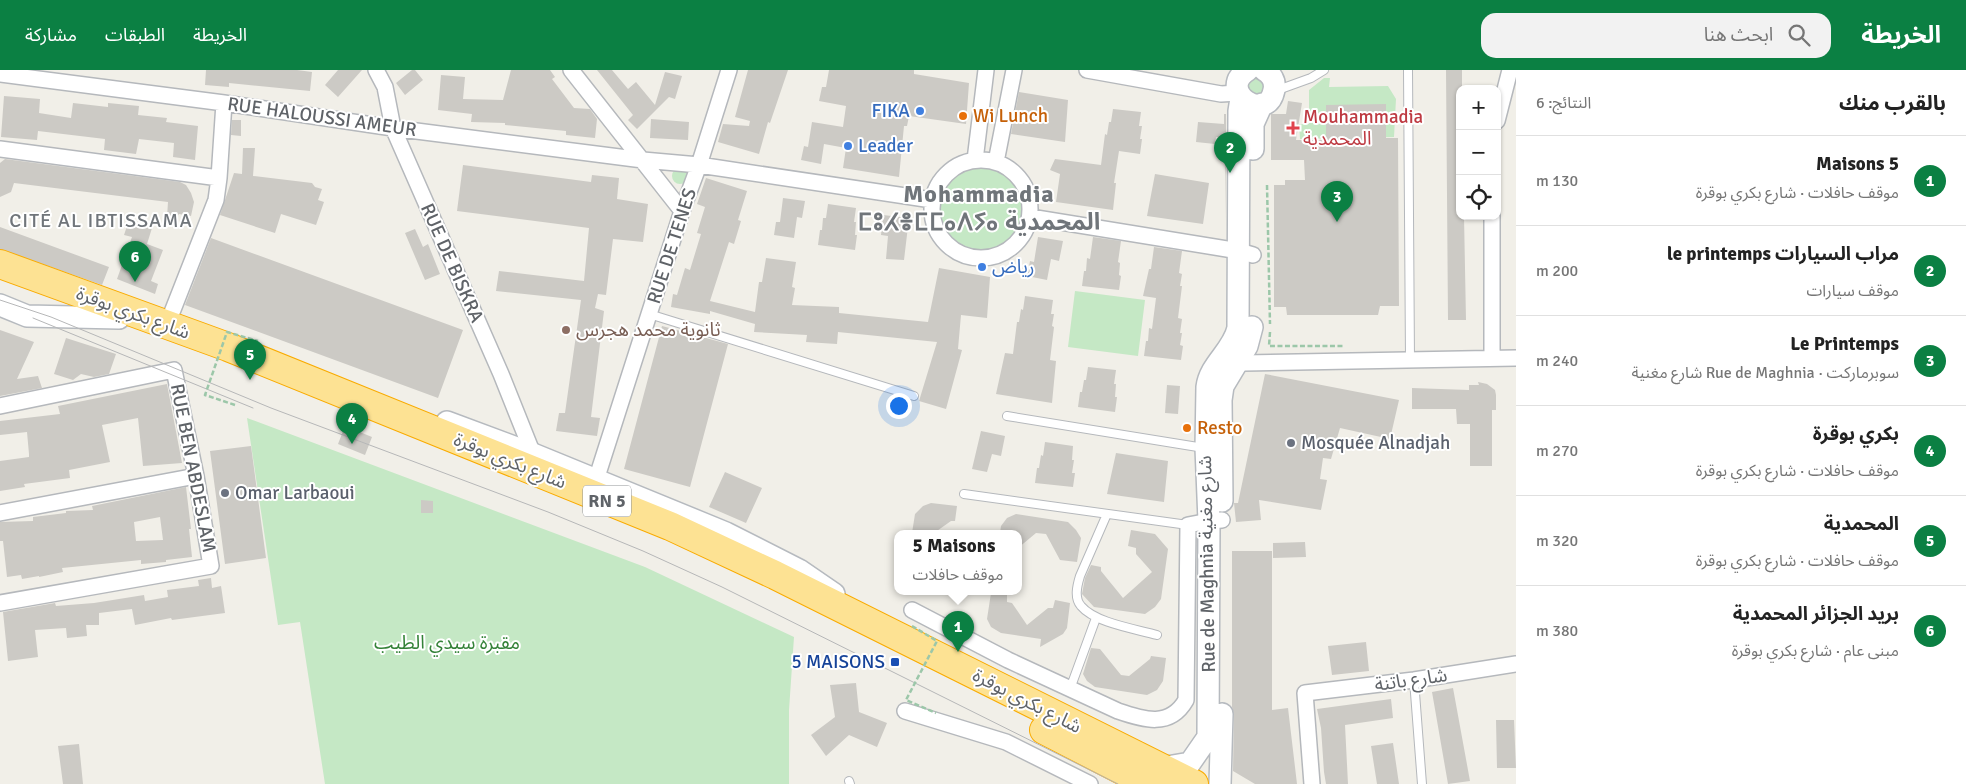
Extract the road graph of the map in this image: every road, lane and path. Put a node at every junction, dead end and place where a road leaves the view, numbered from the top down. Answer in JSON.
{"nodes":[{"id":1,"x":376,"y":70,"type":"edge"},
{"id":2,"x":571,"y":70,"type":"edge"},
{"id":3,"x":730,"y":70,"type":"edge"},
{"id":4,"x":986,"y":70,"type":"edge"},
{"id":5,"x":1014,"y":70,"type":"edge"},
{"id":6,"x":1087,"y":70,"type":"edge"},
{"id":7,"x":1261,"y":70,"type":"edge"},
{"id":8,"x":1324,"y":70,"type":"edge"},
{"id":9,"x":1408,"y":70,"type":"edge"},
{"id":10,"x":1509,"y":71,"type":"edge"},
{"id":11,"x":0,"y":74,"type":"edge"},
{"id":12,"x":1240,"y":95,"type":"junction"},
{"id":13,"x":1268,"y":98,"type":"junction"},
{"id":14,"x":224,"y":103,"type":"junction"},
{"id":15,"x":1501,"y":104,"type":"edge"},
{"id":16,"x":393,"y":128,"type":"junction"},
{"id":17,"x":0,"y":149,"type":"edge"},
{"id":18,"x":644,"y":160,"type":"junction"},
{"id":19,"x":974,"y":160,"type":"junction"},
{"id":20,"x":996,"y":162,"type":"junction"},
{"id":21,"x":700,"y":165,"type":"junction"},
{"id":22,"x":220,"y":178,"type":"junction"},
{"id":23,"x":1267,"y":185,"type":"dead end"},
{"id":24,"x":932,"y":200,"type":"junction"},
{"id":25,"x":682,"y":211,"type":"junction"},
{"id":26,"x":1030,"y":216,"type":"junction"},
{"id":27,"x":1492,"y":220,"type":"edge"},
{"id":28,"x":1246,"y":253,"type":"junction"},
{"id":29,"x":0,"y":255,"type":"edge"},
{"id":30,"x":0,"y":264,"type":"edge"},
{"id":31,"x":0,"y":278,"type":"edge"},
{"id":32,"x":48,"y":282,"type":"junction"},
{"id":33,"x":0,"y":306,"type":"edge"},
{"id":34,"x":649,"y":314,"type":"junction"},
{"id":35,"x":119,"y":318,"type":"junction"},
{"id":36,"x":167,"y":325,"type":"junction"},
{"id":37,"x":258,"y":342,"type":"dead end"},
{"id":38,"x":1348,"y":346,"type":"dead end"},
{"id":39,"x":228,"y":347,"type":"junction"},
{"id":40,"x":1231,"y":357,"type":"junction"},
{"id":41,"x":1492,"y":358,"type":"junction"},
{"id":42,"x":1516,"y":358,"type":"edge"},
{"id":43,"x":1410,"y":360,"type":"junction"},
{"id":44,"x":914,"y":396,"type":"dead end"},
{"id":45,"x":235,"y":405,"type":"dead end"},
{"id":46,"x":0,"y":406,"type":"edge"},
{"id":47,"x":1006,"y":416,"type":"dead end"},
{"id":48,"x":1214,"y":449,"type":"junction"},
{"id":49,"x":533,"y":454,"type":"junction"},
{"id":50,"x":196,"y":476,"type":"junction"},
{"id":51,"x":596,"y":480,"type":"junction"},
{"id":52,"x":964,"y":494,"type":"dead end"},
{"id":53,"x":0,"y":514,"type":"edge"},
{"id":54,"x":1107,"y":514,"type":"junction"},
{"id":55,"x":1215,"y":520,"type":"junction"},
{"id":56,"x":1188,"y":525,"type":"junction"},
{"id":57,"x":0,"y":603,"type":"edge"},
{"id":58,"x":1096,"y":618,"type":"junction"},
{"id":59,"x":908,"y":624,"type":"junction"},
{"id":60,"x":1157,"y":635,"type":"dead end"},
{"id":61,"x":1516,"y":664,"type":"edge"},
{"id":62,"x":1414,"y":680,"type":"junction"},
{"id":63,"x":1070,"y":689,"type":"junction"},
{"id":64,"x":904,"y":711,"type":"dead end"},
{"id":65,"x":936,"y":713,"type":"dead end"},
{"id":66,"x":1155,"y":776,"type":"edge"},
{"id":67,"x":1195,"y":783,"type":"edge"},
{"id":68,"x":1090,"y":784,"type":"edge"},
{"id":69,"x":1220,"y":784,"type":"edge"},
{"id":70,"x":1312,"y":784,"type":"edge"},
{"id":71,"x":1422,"y":784,"type":"edge"}],
"edges":[{"from":1,"to":16,"type":"street","name":"RUE DE BISKRA"},
{"from":2,"to":18,"type":"street"},
{"from":3,"to":21,"type":"street","name":"RUE DE TENES"},
{"from":4,"to":19,"type":"street"},
{"from":5,"to":20,"type":"street"},
{"from":6,"to":12,"type":"street"},
{"from":7,"to":12,"type":"street"},
{"from":7,"to":13,"type":"street"},
{"from":8,"to":13,"type":"lane"},
{"from":9,"to":43,"type":"lane"},
{"from":10,"to":15,"type":"street"},
{"from":11,"to":14,"type":"street","name":"RUE HALOUSSI AMEUR"},
{"from":12,"to":13,"type":"street"},
{"from":12,"to":28,"type":"street","name":"Rue de Maghnia شارع مغنية"},
{"from":13,"to":28,"type":"street","name":"Rue de Maghnia شارع مغنية"},
{"from":14,"to":16,"type":"street","name":"RUE HALOUSSI AMEUR"},
{"from":14,"to":22,"type":"street"},
{"from":16,"to":18,"type":"street","name":"RUE HALOUSSI AMEUR"},
{"from":16,"to":49,"type":"street","name":"RUE DE BISKRA"},
{"from":17,"to":22,"type":"street"},
{"from":18,"to":21,"type":"street","name":"RUE HALOUSSI AMEUR"},
{"from":18,"to":25,"type":"street"},
{"from":19,"to":20,"type":"street"},
{"from":19,"to":24,"type":"street"},
{"from":20,"to":26,"type":"street"},
{"from":21,"to":24,"type":"street","name":"RUE HALOUSSI AMEUR"},
{"from":21,"to":25,"type":"street","name":"RUE DE TENES"},
{"from":22,"to":36,"type":"street"},
{"from":23,"to":38,"type":"path"},
{"from":24,"to":26,"type":"street"},
{"from":25,"to":34,"type":"street","name":"RUE DE TENES"},
{"from":26,"to":28,"type":"street"},
{"from":27,"to":41,"type":"street"},
{"from":28,"to":40,"type":"street","name":"Rue de Maghnia شارع مغنية"},
{"from":29,"to":32,"type":"street"},
{"from":30,"to":32,"type":"highway","name":"شارع بكري بوقرة","number":"RN 5"},
{"from":31,"to":35,"type":"highway","name":"شارع بكري بوقرة","number":"RN 5"},
{"from":32,"to":36,"type":"highway","name":"شارع بكري بوقرة","number":"RN 5"},
{"from":33,"to":35,"type":"street"},
{"from":34,"to":44,"type":"lane"},
{"from":34,"to":51,"type":"street","name":"RUE DE TENES"},
{"from":35,"to":66,"type":"highway","name":"شارع بكري بوقرة","number":"RN 5"},
{"from":36,"to":39,"type":"highway","name":"شارع بكري بوقرة","number":"RN 5"},
{"from":37,"to":45,"type":"path","bridge":true},
{"from":39,"to":49,"type":"street"},
{"from":39,"to":59,"type":"highway","name":"شارع بكري بوقرة","number":"RN 5"},
{"from":40,"to":43,"type":"street"},
{"from":40,"to":48,"type":"street","name":"Rue de Maghnia شارع مغنية"},
{"from":41,"to":42,"type":"street"},
{"from":41,"to":43,"type":"street"},
{"from":46,"to":50,"type":"street","name":"RUE BEN ABDESLAM"},
{"from":47,"to":48,"type":"lane"},
{"from":48,"to":55,"type":"street","name":"Rue de Maghnia شارع مغنية"},
{"from":49,"to":51,"type":"street"},
{"from":50,"to":53,"type":"street"},
{"from":50,"to":57,"type":"street","name":"RUE BEN ABDESLAM"},
{"from":51,"to":59,"type":"street"},
{"from":52,"to":54,"type":"lane"},
{"from":54,"to":56,"type":"lane"},
{"from":54,"to":58,"type":"lane"},
{"from":55,"to":56,"type":"street"},
{"from":55,"to":66,"type":"street","name":"Rue de Maghnia شارع مغنية"},
{"from":55,"to":69,"type":"street","name":"Rue de Maghnia شارع مغنية"},
{"from":56,"to":63,"type":"street"},
{"from":58,"to":60,"type":"lane"},
{"from":58,"to":63,"type":"lane"},
{"from":59,"to":63,"type":"street"},
{"from":59,"to":65,"type":"path","bridge":true},
{"from":59,"to":66,"type":"highway","name":"شارع بكري بوقرة","number":"RN 5"},
{"from":61,"to":62,"type":"street","name":"شارع باتنة"},
{"from":62,"to":70,"type":"street","name":"شارع باتنة"},
{"from":62,"to":71,"type":"lane"},
{"from":64,"to":68,"type":"street"},
{"from":66,"to":67,"type":"highway","name":"شارع بكري بوقرة","number":"RN 5"}]}
